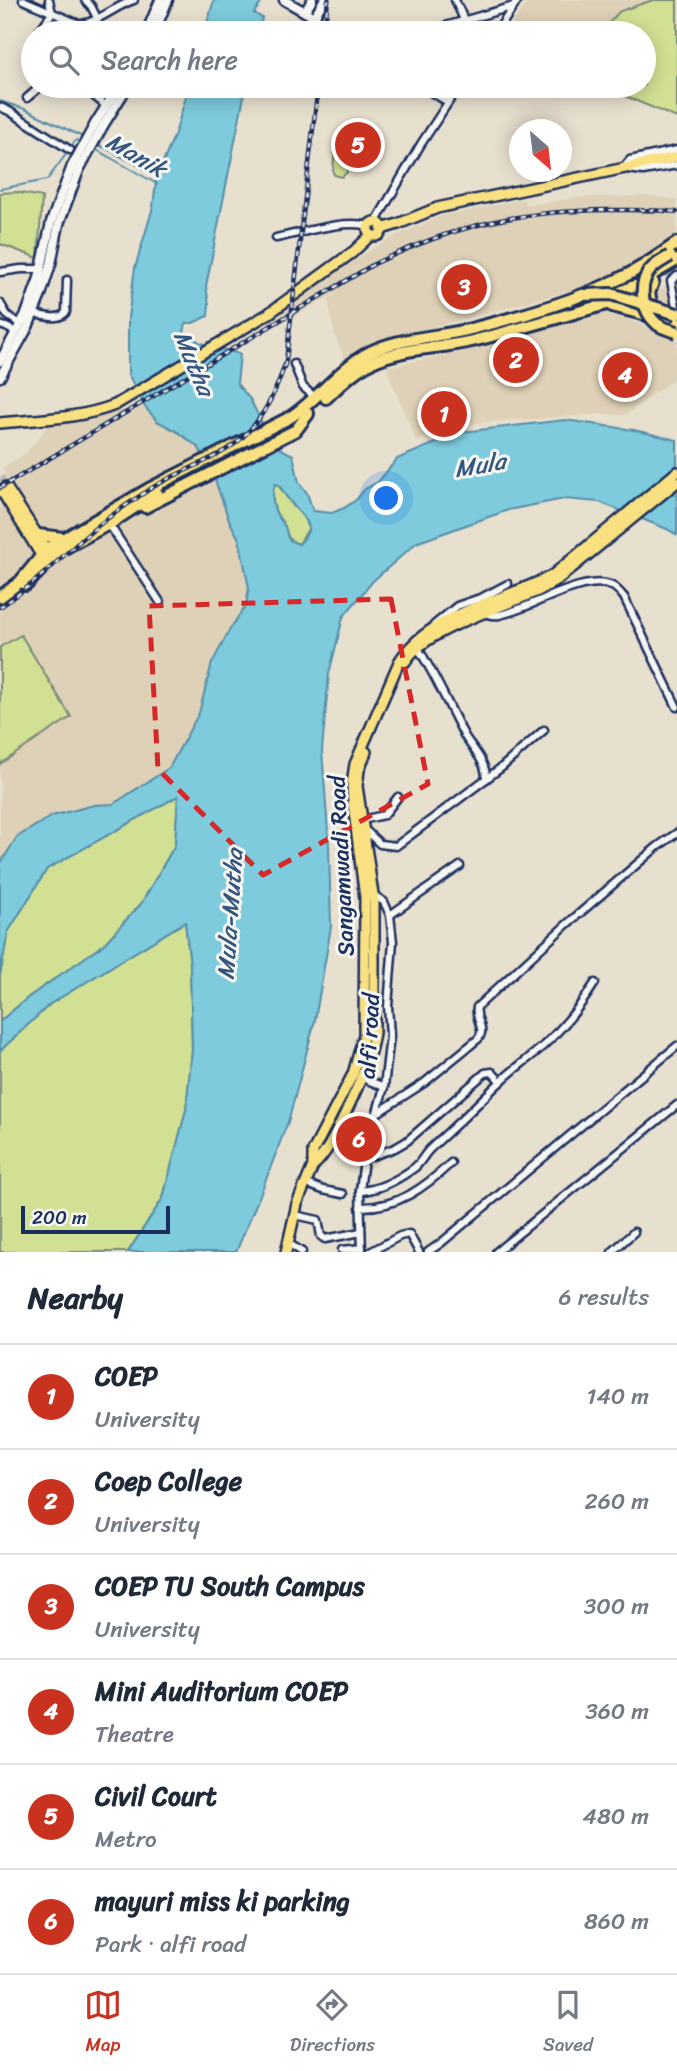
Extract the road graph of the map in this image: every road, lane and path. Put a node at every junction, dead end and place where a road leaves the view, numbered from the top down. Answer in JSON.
{"nodes":[{"id":1,"x":23,"y":0,"type":"edge"},
{"id":2,"x":49,"y":0,"type":"edge"},
{"id":3,"x":85,"y":0,"type":"edge"},
{"id":4,"x":134,"y":0,"type":"edge"},
{"id":5,"x":160,"y":0,"type":"edge"},
{"id":6,"x":168,"y":0,"type":"edge"},
{"id":7,"x":284,"y":0,"type":"edge"},
{"id":8,"x":455,"y":0,"type":"edge"},
{"id":9,"x":318,"y":1,"type":"edge"},
{"id":10,"x":516,"y":3,"type":"edge"},
{"id":11,"x":302,"y":10,"type":"junction"},
{"id":12,"x":52,"y":13,"type":"junction"},
{"id":13,"x":314,"y":17,"type":"junction"},
{"id":14,"x":97,"y":18,"type":"junction"},
{"id":15,"x":46,"y":21,"type":"edge"},
{"id":16,"x":72,"y":21,"type":"edge"},
{"id":17,"x":92,"y":21,"type":"edge"},
{"id":18,"x":151,"y":21,"type":"edge"},
{"id":19,"x":159,"y":21,"type":"edge"},
{"id":20,"x":320,"y":21,"type":"edge"},
{"id":21,"x":465,"y":21,"type":"joint"},
{"id":22,"x":504,"y":21,"type":"edge"},
{"id":23,"x":90,"y":98,"type":"edge"},
{"id":24,"x":113,"y":98,"type":"edge"},
{"id":25,"x":118,"y":98,"type":"edge"},
{"id":26,"x":441,"y":98,"type":"edge"},
{"id":27,"x":451,"y":98,"type":"edge"},
{"id":28,"x":448,"y":102,"type":"junction"},
{"id":29,"x":0,"y":107,"type":"edge"},
{"id":30,"x":103,"y":117,"type":"junction"},
{"id":31,"x":68,"y":149,"type":"dead end"},
{"id":32,"x":677,"y":150,"type":"edge"},
{"id":33,"x":677,"y":158,"type":"edge"},
{"id":34,"x":677,"y":165,"type":"edge"},
{"id":35,"x":623,"y":169,"type":"junction"},
{"id":36,"x":61,"y":205,"type":"junction"},
{"id":37,"x":374,"y":228,"type":"junction"},
{"id":38,"x":276,"y":238,"type":"dead end"},
{"id":39,"x":677,"y":243,"type":"edge"},
{"id":40,"x":675,"y":256,"type":"edge"},
{"id":41,"x":677,"y":267,"type":"edge"},
{"id":42,"x":42,"y":268,"type":"junction"},
{"id":43,"x":0,"y":272,"type":"edge"},
{"id":44,"x":677,"y":276,"type":"edge"},
{"id":45,"x":67,"y":280,"type":"dead end"},
{"id":46,"x":653,"y":282,"type":"junction"},
{"id":47,"x":628,"y":291,"type":"junction"},
{"id":48,"x":583,"y":295,"type":"junction"},
{"id":49,"x":651,"y":302,"type":"junction"},
{"id":50,"x":0,"y":303,"type":"edge"},
{"id":51,"x":612,"y":306,"type":"junction"},
{"id":52,"x":34,"y":314,"type":"junction"},
{"id":53,"x":672,"y":316,"type":"edge"},
{"id":54,"x":0,"y":325,"type":"edge"},
{"id":55,"x":18,"y":328,"type":"junction"},
{"id":56,"x":677,"y":331,"type":"edge"},
{"id":57,"x":0,"y":361,"type":"edge"},
{"id":58,"x":294,"y":364,"type":"dead end"},
{"id":59,"x":0,"y":377,"type":"edge"},
{"id":60,"x":316,"y":398,"type":"junction"},
{"id":61,"x":2,"y":420,"type":"edge"},
{"id":62,"x":292,"y":424,"type":"junction"},
{"id":63,"x":677,"y":472,"type":"edge"},
{"id":64,"x":677,"y":482,"type":"edge"},
{"id":65,"x":4,"y":488,"type":"edge"},
{"id":66,"x":153,"y":496,"type":"junction"},
{"id":67,"x":137,"y":501,"type":"junction"},
{"id":68,"x":109,"y":524,"type":"junction"},
{"id":69,"x":38,"y":535,"type":"junction"},
{"id":70,"x":64,"y":538,"type":"junction"},
{"id":71,"x":47,"y":557,"type":"junction"},
{"id":72,"x":569,"y":567,"type":"junction"},
{"id":73,"x":509,"y":584,"type":"dead end"},
{"id":74,"x":0,"y":597,"type":"edge"},
{"id":75,"x":160,"y":602,"type":"dead end"},
{"id":76,"x":0,"y":605,"type":"edge"},
{"id":77,"x":481,"y":610,"type":"junction"},
{"id":78,"x":426,"y":637,"type":"junction"},
{"id":79,"x":416,"y":645,"type":"junction"},
{"id":80,"x":677,"y":707,"type":"edge"},
{"id":81,"x":544,"y":730,"type":"dead end"},
{"id":82,"x":486,"y":779,"type":"junction"},
{"id":83,"x":398,"y":797,"type":"dead end"},
{"id":84,"x":363,"y":824,"type":"junction"},
{"id":85,"x":677,"y":833,"type":"edge"},
{"id":86,"x":460,"y":866,"type":"dead end"},
{"id":87,"x":369,"y":895,"type":"junction"},
{"id":88,"x":390,"y":915,"type":"junction"},
{"id":89,"x":595,"y":983,"type":"dead end"},
{"id":90,"x":677,"y":1046,"type":"edge"},
{"id":91,"x":353,"y":1074,"type":"junction"},
{"id":92,"x":363,"y":1079,"type":"junction"},
{"id":93,"x":500,"y":1082,"type":"junction"},
{"id":94,"x":384,"y":1087,"type":"junction"},
{"id":95,"x":677,"y":1105,"type":"edge"},
{"id":96,"x":376,"y":1114,"type":"junction"},
{"id":97,"x":364,"y":1159,"type":"junction"},
{"id":98,"x":451,"y":1163,"type":"dead end"},
{"id":99,"x":313,"y":1166,"type":"junction"},
{"id":100,"x":305,"y":1184,"type":"junction"},
{"id":101,"x":360,"y":1191,"type":"junction"},
{"id":102,"x":343,"y":1194,"type":"dead end"},
{"id":103,"x":360,"y":1207,"type":"junction"},
{"id":104,"x":295,"y":1215,"type":"junction"},
{"id":105,"x":362,"y":1232,"type":"junction"},
{"id":106,"x":634,"y":1232,"type":"dead end"},
{"id":107,"x":287,"y":1248,"type":"edge"},
{"id":108,"x":342,"y":1250,"type":"edge"},
{"id":109,"x":362,"y":1250,"type":"edge"},
{"id":110,"x":302,"y":1252,"type":"edge"},
{"id":111,"x":370,"y":1252,"type":"edge"},
{"id":112,"x":419,"y":1252,"type":"edge"},
{"id":113,"x":428,"y":1252,"type":"edge"},
{"id":114,"x":496,"y":1252,"type":"edge"},
{"id":115,"x":612,"y":1252,"type":"edge"}],
"edges":[{"from":1,"to":12,"type":"street"},
{"from":2,"to":12,"type":"street"},
{"from":3,"to":14,"type":"street"},
{"from":4,"to":14,"type":"street"},
{"from":5,"to":18,"type":"main road"},
{"from":6,"to":19,"type":"main road"},
{"from":7,"to":11,"type":"main road"},
{"from":8,"to":21,"type":"street"},
{"from":9,"to":11,"type":"main road"},
{"from":9,"to":13,"type":"main road"},
{"from":10,"to":21,"type":"street"},
{"from":10,"to":22,"type":"street"},
{"from":11,"to":13,"type":"main road"},
{"from":12,"to":15,"type":"street"},
{"from":12,"to":16,"type":"street"},
{"from":13,"to":20,"type":"street"},
{"from":14,"to":17,"type":"street"},
{"from":23,"to":30,"type":"street"},
{"from":24,"to":30,"type":"main road"},
{"from":25,"to":30,"type":"main road"},
{"from":26,"to":28,"type":"street"},
{"from":27,"to":28,"type":"street"},
{"from":28,"to":37,"type":"street"},
{"from":29,"to":31,"type":"street"},
{"from":30,"to":36,"type":"main road","bridge":true},
{"from":32,"to":35,"type":"street"},
{"from":33,"to":35,"type":"main road"},
{"from":34,"to":35,"type":"street"},
{"from":35,"to":37,"type":"main road"},
{"from":36,"to":42,"type":"main road"},
{"from":36,"to":52,"type":"main road"},
{"from":37,"to":38,"type":"street"},
{"from":37,"to":61,"type":"main road"},
{"from":39,"to":48,"type":"highway"},
{"from":40,"to":47,"type":"highway"},
{"from":40,"to":56,"type":"highway","bridge":true},
{"from":41,"to":46,"type":"highway"},
{"from":42,"to":43,"type":"street"},
{"from":42,"to":55,"type":"main road"},
{"from":44,"to":53,"type":"street"},
{"from":45,"to":52,"type":"street"},
{"from":46,"to":47,"type":"highway"},
{"from":46,"to":49,"type":"highway"},
{"from":47,"to":49,"type":"highway"},
{"from":47,"to":51,"type":"highway"},
{"from":48,"to":53,"type":"highway","bridge":true},
{"from":48,"to":60,"type":"highway"},
{"from":49,"to":53,"type":"highway"},
{"from":50,"to":55,"type":"street"},
{"from":51,"to":53,"type":"highway"},
{"from":51,"to":62,"type":"highway"},
{"from":52,"to":59,"type":"main road"},
{"from":53,"to":56,"type":"highway"},
{"from":54,"to":55,"type":"street"},
{"from":55,"to":57,"type":"main road"},
{"from":58,"to":60,"type":"street"},
{"from":60,"to":62,"type":"highway"},
{"from":62,"to":66,"type":"highway"},
{"from":63,"to":72,"type":"main road"},
{"from":64,"to":72,"type":"main road"},
{"from":65,"to":69,"type":"main road"},
{"from":65,"to":71,"type":"main road"},
{"from":66,"to":67,"type":"highway"},
{"from":66,"to":68,"type":"highway"},
{"from":67,"to":68,"type":"highway"},
{"from":67,"to":70,"type":"highway"},
{"from":68,"to":71,"type":"highway"},
{"from":68,"to":75,"type":"street"},
{"from":69,"to":70,"type":"highway"},
{"from":69,"to":71,"type":"main road"},
{"from":70,"to":71,"type":"highway"},
{"from":71,"to":74,"type":"highway"},
{"from":71,"to":76,"type":"highway"},
{"from":72,"to":77,"type":"main road","name":"Sangamwadi Road"},
{"from":73,"to":78,"type":"street"},
{"from":77,"to":78,"type":"main road","name":"Sangamwadi Road"},
{"from":77,"to":80,"type":"street"},
{"from":78,"to":79,"type":"main road","name":"Sangamwadi Road"},
{"from":79,"to":82,"type":"street"},
{"from":79,"to":84,"type":"main road","name":"Sangamwadi Road"},
{"from":79,"to":87,"type":"main road","name":"Sangamwadi Road"},
{"from":81,"to":82,"type":"street"},
{"from":82,"to":84,"type":"street"},
{"from":83,"to":84,"type":"street"},
{"from":84,"to":87,"type":"main road","name":"Sangamwadi Road"},
{"from":85,"to":96,"type":"street"},
{"from":86,"to":88,"type":"street"},
{"from":87,"to":88,"type":"street"},
{"from":87,"to":91,"type":"main road","name":"Sangamwadi Road"},
{"from":87,"to":92,"type":"main road","name":"Sangamwadi Road"},
{"from":88,"to":94,"type":"street","name":"alfi road"},
{"from":89,"to":93,"type":"street"},
{"from":90,"to":113,"type":"street"},
{"from":91,"to":92,"type":"street"},
{"from":91,"to":99,"type":"main road","name":"Sangamwadi Road"},
{"from":92,"to":94,"type":"street"},
{"from":92,"to":99,"type":"main road","name":"Sangamwadi Road"},
{"from":93,"to":97,"type":"street"},
{"from":93,"to":101,"type":"street"},
{"from":94,"to":96,"type":"street","name":"alfi road"},
{"from":95,"to":114,"type":"street"},
{"from":96,"to":97,"type":"street","name":"alfi road"},
{"from":97,"to":101,"type":"street","name":"alfi road"},
{"from":98,"to":103,"type":"street"},
{"from":99,"to":100,"type":"main road","name":"Sangamwadi Road"},
{"from":100,"to":102,"type":"street"},
{"from":100,"to":104,"type":"main road","name":"Sangamwadi Road"},
{"from":101,"to":103,"type":"street","name":"alfi road"},
{"from":103,"to":105,"type":"street","name":"alfi road"},
{"from":104,"to":105,"type":"street"},
{"from":104,"to":107,"type":"main road","name":"Sangamwadi Road"},
{"from":105,"to":109,"type":"street","name":"alfi road"},
{"from":106,"to":115,"type":"street"},
{"from":107,"to":110,"type":"street"},
{"from":108,"to":109,"type":"street"},
{"from":111,"to":112,"type":"street"}]}
